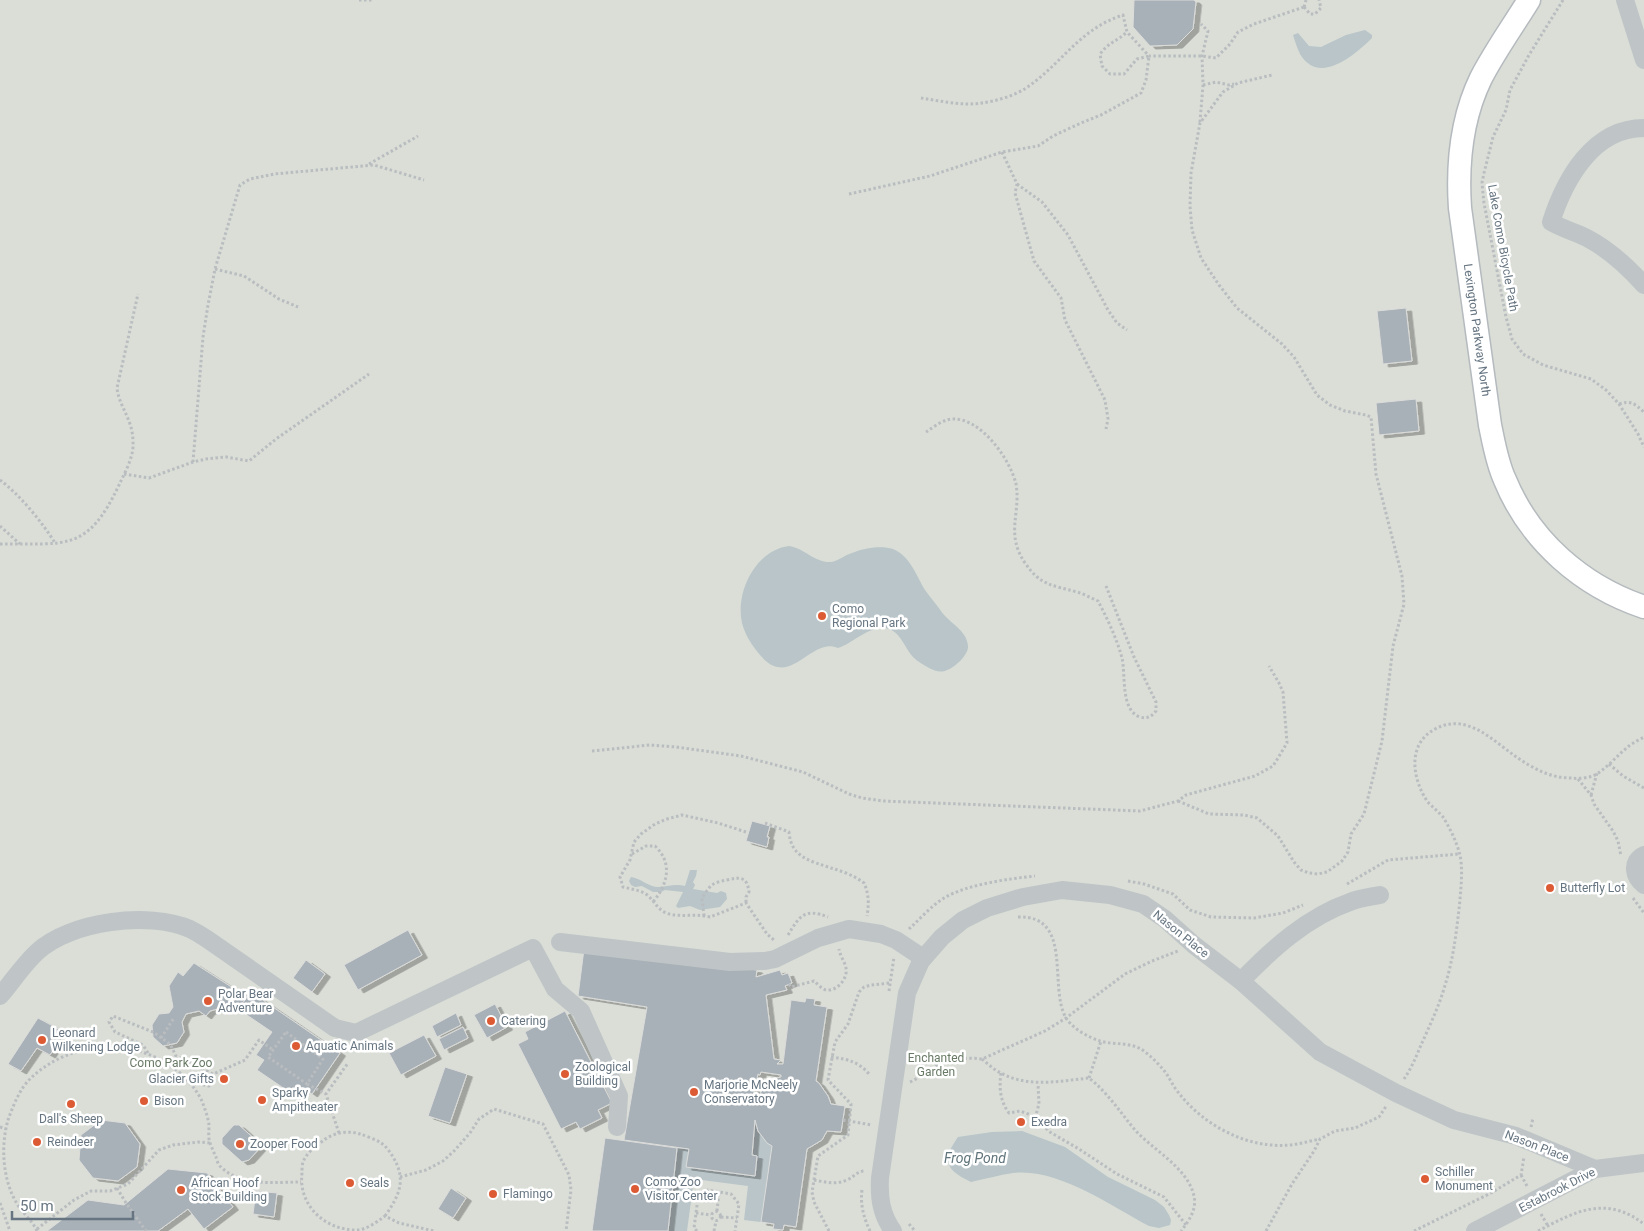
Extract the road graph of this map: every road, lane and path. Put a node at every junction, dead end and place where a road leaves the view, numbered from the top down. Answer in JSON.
{"nodes":[{"id":1,"x":359,"y":0,"type":"edge"},
{"id":2,"x":374,"y":0,"type":"edge"},
{"id":3,"x":1306,"y":0,"type":"edge"},
{"id":4,"x":1319,"y":0,"type":"edge"},
{"id":5,"x":1530,"y":0,"type":"edge"},
{"id":6,"x":1563,"y":0,"type":"edge"},
{"id":7,"x":1626,"y":0,"type":"edge"},
{"id":8,"x":1304,"y":7,"type":"junction"},
{"id":9,"x":1201,"y":24,"type":"dead end"},
{"id":10,"x":1127,"y":32,"type":"junction"},
{"id":11,"x":1149,"y":56,"type":"junction"},
{"id":12,"x":1202,"y":56,"type":"junction"},
{"id":13,"x":1644,"y":60,"type":"edge"},
{"id":14,"x":1272,"y":75,"type":"dead end"},
{"id":15,"x":1238,"y":83,"type":"junction"},
{"id":16,"x":1203,"y":85,"type":"junction"},
{"id":17,"x":921,"y":98,"type":"dead end"},
{"id":18,"x":1200,"y":123,"type":"junction"},
{"id":19,"x":1644,"y":128,"type":"edge"},
{"id":20,"x":418,"y":136,"type":"dead end"},
{"id":21,"x":1002,"y":152,"type":"junction"},
{"id":22,"x":366,"y":165,"type":"junction"},
{"id":23,"x":424,"y":180,"type":"dead end"},
{"id":24,"x":1017,"y":184,"type":"junction"},
{"id":25,"x":849,"y":194,"type":"dead end"},
{"id":26,"x":215,"y":269,"type":"junction"},
{"id":27,"x":1644,"y":285,"type":"edge"},
{"id":28,"x":138,"y":294,"type":"dead end"},
{"id":29,"x":298,"y":307,"type":"dead end"},
{"id":30,"x":1127,"y":330,"type":"dead end"},
{"id":31,"x":369,"y":374,"type":"dead end"},
{"id":32,"x":1619,"y":404,"type":"junction"},
{"id":33,"x":1644,"y":412,"type":"edge"},
{"id":34,"x":1106,"y":429,"type":"dead end"},
{"id":35,"x":926,"y":432,"type":"dead end"},
{"id":36,"x":1644,"y":447,"type":"edge"},
{"id":37,"x":193,"y":462,"type":"junction"},
{"id":38,"x":124,"y":474,"type":"junction"},
{"id":39,"x":0,"y":480,"type":"edge"},
{"id":40,"x":0,"y":526,"type":"edge"},
{"id":41,"x":0,"y":544,"type":"edge"},
{"id":42,"x":21,"y":544,"type":"junction"},
{"id":43,"x":56,"y":544,"type":"junction"},
{"id":44,"x":1106,"y":586,"type":"dead end"},
{"id":45,"x":1644,"y":607,"type":"edge"},
{"id":46,"x":1269,"y":666,"type":"dead end"},
{"id":47,"x":1644,"y":737,"type":"edge"},
{"id":48,"x":592,"y":751,"type":"dead end"},
{"id":49,"x":1609,"y":764,"type":"junction"},
{"id":50,"x":1597,"y":772,"type":"junction"},
{"id":51,"x":1578,"y":779,"type":"junction"},
{"id":52,"x":1644,"y":788,"type":"edge"},
{"id":53,"x":1591,"y":796,"type":"junction"},
{"id":54,"x":1178,"y":801,"type":"junction"},
{"id":55,"x":765,"y":823,"type":"dead end"},
{"id":56,"x":746,"y":832,"type":"dead end"},
{"id":57,"x":1460,"y":854,"type":"junction"},
{"id":58,"x":1644,"y":854,"type":"edge"},
{"id":59,"x":631,"y":855,"type":"junction"},
{"id":60,"x":1621,"y":858,"type":"dead end"},
{"id":61,"x":1038,"y":876,"type":"dead end"},
{"id":62,"x":1127,"y":881,"type":"dead end"},
{"id":63,"x":1342,"y":886,"type":"dead end"},
{"id":64,"x":1637,"y":888,"type":"edge"},
{"id":65,"x":1380,"y":895,"type":"dead end"},
{"id":66,"x":653,"y":902,"type":"junction"},
{"id":67,"x":746,"y":903,"type":"junction"},
{"id":68,"x":1306,"y":904,"type":"dead end"},
{"id":69,"x":1644,"y":913,"type":"edge"},
{"id":70,"x":704,"y":916,"type":"junction"},
{"id":71,"x":1014,"y":917,"type":"dead end"},
{"id":72,"x":839,"y":931,"type":"junction"},
{"id":73,"x":864,"y":931,"type":"junction"},
{"id":74,"x":896,"y":940,"type":"junction"},
{"id":75,"x":560,"y":942,"type":"dead end"},
{"id":76,"x":1194,"y":945,"type":"junction"},
{"id":77,"x":923,"y":958,"type":"junction"},
{"id":78,"x":1241,"y":981,"type":"junction"},
{"id":79,"x":890,"y":983,"type":"junction"},
{"id":80,"x":789,"y":984,"type":"dead end"},
{"id":81,"x":889,"y":992,"type":"dead end"},
{"id":82,"x":0,"y":996,"type":"edge"},
{"id":83,"x":174,"y":1018,"type":"dead end"},
{"id":84,"x":1066,"y":1018,"type":"junction"},
{"id":85,"x":161,"y":1038,"type":"junction"},
{"id":86,"x":1101,"y":1041,"type":"junction"},
{"id":87,"x":274,"y":1050,"type":"junction"},
{"id":88,"x":149,"y":1054,"type":"junction"},
{"id":89,"x":832,"y":1057,"type":"junction"},
{"id":90,"x":982,"y":1059,"type":"junction"},
{"id":91,"x":348,"y":1063,"type":"dead end"},
{"id":92,"x":910,"y":1073,"type":"dead end"},
{"id":93,"x":213,"y":1074,"type":"junction"},
{"id":94,"x":1001,"y":1074,"type":"junction"},
{"id":95,"x":870,"y":1075,"type":"dead end"},
{"id":96,"x":1089,"y":1078,"type":"junction"},
{"id":97,"x":188,"y":1082,"type":"junction"},
{"id":98,"x":307,"y":1084,"type":"junction"},
{"id":99,"x":1038,"y":1084,"type":"junction"},
{"id":100,"x":1396,"y":1093,"type":"junction"},
{"id":101,"x":326,"y":1094,"type":"junction"},
{"id":102,"x":874,"y":1116,"type":"dead end"},
{"id":103,"x":1035,"y":1118,"type":"junction"},
{"id":104,"x":1533,"y":1118,"type":"dead end"},
{"id":105,"x":843,"y":1120,"type":"dead end"},
{"id":106,"x":850,"y":1122,"type":"junction"},
{"id":107,"x":872,"y":1125,"type":"junction"},
{"id":108,"x":0,"y":1127,"type":"edge"},
{"id":109,"x":617,"y":1127,"type":"dead end"},
{"id":110,"x":6,"y":1129,"type":"junction"},
{"id":111,"x":339,"y":1134,"type":"junction"},
{"id":112,"x":871,"y":1134,"type":"dead end"},
{"id":113,"x":1320,"y":1139,"type":"junction"},
{"id":114,"x":1527,"y":1140,"type":"junction"},
{"id":115,"x":210,"y":1143,"type":"junction"},
{"id":116,"x":1644,"y":1164,"type":"edge"},
{"id":117,"x":1595,"y":1169,"type":"junction"},
{"id":118,"x":400,"y":1177,"type":"junction"},
{"id":119,"x":864,"y":1178,"type":"dead end"},
{"id":120,"x":814,"y":1180,"type":"junction"},
{"id":121,"x":301,"y":1182,"type":"junction"},
{"id":122,"x":862,"y":1187,"type":"dead end"},
{"id":123,"x":117,"y":1188,"type":"junction"},
{"id":124,"x":719,"y":1192,"type":"junction"},
{"id":125,"x":0,"y":1203,"type":"edge"},
{"id":126,"x":717,"y":1211,"type":"junction"},
{"id":127,"x":696,"y":1213,"type":"junction"},
{"id":128,"x":711,"y":1215,"type":"junction"},
{"id":129,"x":384,"y":1216,"type":"junction"},
{"id":130,"x":721,"y":1217,"type":"junction"},
{"id":131,"x":737,"y":1218,"type":"junction"},
{"id":132,"x":716,"y":1221,"type":"junction"},
{"id":133,"x":1644,"y":1224,"type":"edge"},
{"id":134,"x":1186,"y":1225,"type":"junction"},
{"id":135,"x":900,"y":1226,"type":"edge"},
{"id":136,"x":365,"y":1229,"type":"edge"},
{"id":137,"x":414,"y":1229,"type":"edge"},
{"id":138,"x":37,"y":1230,"type":"edge"},
{"id":139,"x":10,"y":1231,"type":"edge"},
{"id":140,"x":146,"y":1231,"type":"edge"},
{"id":141,"x":434,"y":1231,"type":"edge"},
{"id":142,"x":566,"y":1231,"type":"edge"},
{"id":143,"x":697,"y":1231,"type":"edge"},
{"id":144,"x":714,"y":1231,"type":"edge"},
{"id":145,"x":735,"y":1231,"type":"edge"},
{"id":146,"x":829,"y":1231,"type":"edge"},
{"id":147,"x":870,"y":1231,"type":"edge"},
{"id":148,"x":915,"y":1231,"type":"edge"},
{"id":149,"x":1181,"y":1231,"type":"edge"},
{"id":150,"x":1266,"y":1231,"type":"edge"},
{"id":151,"x":1414,"y":1231,"type":"edge"},
{"id":152,"x":1475,"y":1231,"type":"edge"},
{"id":153,"x":1538,"y":1231,"type":"edge"}],
"edges":[{"from":1,"to":2,"type":"path"},
{"from":3,"to":8,"type":"path"},
{"from":4,"to":8,"type":"path"},
{"from":5,"to":45,"type":"main road","name":"Lexington Parkway North"},
{"from":6,"to":32,"type":"path","name":"Lake Como Bicycle Path"},
{"from":7,"to":13,"type":"street"},
{"from":8,"to":12,"type":"path"},
{"from":9,"to":12,"type":"path"},
{"from":10,"to":11,"type":"path"},
{"from":10,"to":11,"type":"path"},
{"from":10,"to":17,"type":"path"},
{"from":11,"to":12,"type":"path"},
{"from":11,"to":21,"type":"path"},
{"from":12,"to":16,"type":"path"},
{"from":14,"to":15,"type":"path"},
{"from":15,"to":16,"type":"path"},
{"from":15,"to":18,"type":"path"},
{"from":16,"to":18,"type":"path"},
{"from":18,"to":54,"type":"path"},
{"from":19,"to":27,"type":"street"},
{"from":20,"to":22,"type":"path"},
{"from":21,"to":24,"type":"path"},
{"from":21,"to":25,"type":"path"},
{"from":22,"to":23,"type":"path"},
{"from":22,"to":26,"type":"path"},
{"from":24,"to":30,"type":"path"},
{"from":24,"to":34,"type":"path"},
{"from":26,"to":29,"type":"path"},
{"from":26,"to":37,"type":"path"},
{"from":28,"to":38,"type":"path"},
{"from":31,"to":37,"type":"path"},
{"from":32,"to":33,"type":"path"},
{"from":32,"to":36,"type":"path","name":"Lake Como Bicycle Path"},
{"from":35,"to":44,"type":"path"},
{"from":37,"to":38,"type":"path"},
{"from":38,"to":43,"type":"path"},
{"from":39,"to":43,"type":"path"},
{"from":40,"to":42,"type":"path"},
{"from":41,"to":42,"type":"path"},
{"from":42,"to":43,"type":"path"},
{"from":46,"to":54,"type":"path"},
{"from":47,"to":49,"type":"path"},
{"from":48,"to":54,"type":"path"},
{"from":49,"to":50,"type":"path"},
{"from":49,"to":52,"type":"path"},
{"from":50,"to":51,"type":"path"},
{"from":50,"to":53,"type":"path"},
{"from":51,"to":53,"type":"path"},
{"from":51,"to":57,"type":"path"},
{"from":53,"to":60,"type":"path"},
{"from":55,"to":73,"type":"path"},
{"from":56,"to":59,"type":"path"},
{"from":57,"to":63,"type":"path"},
{"from":57,"to":100,"type":"path"},
{"from":58,"to":64,"type":"street"},
{"from":59,"to":66,"type":"path"},
{"from":59,"to":66,"type":"path"},
{"from":61,"to":74,"type":"path"},
{"from":62,"to":68,"type":"path"},
{"from":64,"to":69,"type":"path"},
{"from":65,"to":78,"type":"street"},
{"from":66,"to":70,"type":"path"},
{"from":67,"to":70,"type":"path"},
{"from":67,"to":70,"type":"path"},
{"from":67,"to":72,"type":"path"},
{"from":71,"to":84,"type":"path"},
{"from":72,"to":73,"type":"street"},
{"from":72,"to":75,"type":"street"},
{"from":72,"to":80,"type":"path"},
{"from":73,"to":74,"type":"street"},
{"from":74,"to":77,"type":"street"},
{"from":74,"to":79,"type":"path"},
{"from":76,"to":77,"type":"street","name":"Nason Place"},
{"from":76,"to":78,"type":"street","name":"Nason Place"},
{"from":76,"to":84,"type":"path"},
{"from":77,"to":135,"type":"street","name":"Nason Place"},
{"from":78,"to":100,"type":"street","name":"Nason Place"},
{"from":79,"to":81,"type":"path"},
{"from":79,"to":89,"type":"path"},
{"from":82,"to":109,"type":"street"},
{"from":83,"to":85,"type":"path"},
{"from":84,"to":86,"type":"path"},
{"from":84,"to":90,"type":"path"},
{"from":85,"to":88,"type":"path"},
{"from":85,"to":93,"type":"path"},
{"from":86,"to":96,"type":"path"},
{"from":86,"to":113,"type":"path"},
{"from":87,"to":93,"type":"path"},
{"from":87,"to":98,"type":"path"},
{"from":87,"to":98,"type":"path"},
{"from":88,"to":97,"type":"path"},
{"from":88,"to":110,"type":"path"},
{"from":89,"to":95,"type":"path"},
{"from":89,"to":106,"type":"path"},
{"from":90,"to":92,"type":"path"},
{"from":90,"to":94,"type":"path"},
{"from":91,"to":101,"type":"path"},
{"from":93,"to":97,"type":"path"},
{"from":94,"to":99,"type":"path"},
{"from":94,"to":103,"type":"path"},
{"from":96,"to":99,"type":"path"},
{"from":96,"to":134,"type":"path"},
{"from":97,"to":115,"type":"path"},
{"from":98,"to":101,"type":"path"},
{"from":99,"to":103,"type":"path"},
{"from":100,"to":113,"type":"path"},
{"from":100,"to":114,"type":"street","name":"Nason Place"},
{"from":101,"to":111,"type":"path"},
{"from":102,"to":107,"type":"path"},
{"from":103,"to":134,"type":"path"},
{"from":104,"to":114,"type":"path"},
{"from":105,"to":106,"type":"path"},
{"from":106,"to":107,"type":"path"},
{"from":106,"to":120,"type":"path"},
{"from":107,"to":112,"type":"path"},
{"from":108,"to":110,"type":"path"},
{"from":110,"to":138,"type":"path"},
{"from":111,"to":118,"type":"path"},
{"from":111,"to":121,"type":"path"},
{"from":113,"to":150,"type":"path"},
{"from":114,"to":117,"type":"street","name":"Nason Place"},
{"from":114,"to":151,"type":"path"},
{"from":115,"to":121,"type":"path"},
{"from":115,"to":123,"type":"path"},
{"from":116,"to":117,"type":"street","name":"Estabrook Drive"},
{"from":117,"to":152,"type":"street","name":"Estabrook Drive"},
{"from":118,"to":129,"type":"path"},
{"from":118,"to":142,"type":"path"},
{"from":119,"to":120,"type":"path"},
{"from":120,"to":146,"type":"path"},
{"from":121,"to":136,"type":"path"},
{"from":122,"to":147,"type":"path"},
{"from":123,"to":138,"type":"path"},
{"from":123,"to":140,"type":"path"},
{"from":124,"to":126,"type":"path"},
{"from":124,"to":127,"type":"path"},
{"from":124,"to":131,"type":"path"},
{"from":125,"to":139,"type":"path"},
{"from":126,"to":128,"type":"path"},
{"from":126,"to":130,"type":"path"},
{"from":127,"to":128,"type":"path"},
{"from":127,"to":143,"type":"path"},
{"from":128,"to":132,"type":"path"},
{"from":129,"to":136,"type":"path"},
{"from":129,"to":137,"type":"path"},
{"from":130,"to":131,"type":"path"},
{"from":130,"to":132,"type":"path"},
{"from":131,"to":145,"type":"path"},
{"from":132,"to":144,"type":"path"},
{"from":133,"to":153,"type":"path"},
{"from":134,"to":149,"type":"path"},
{"from":135,"to":148,"type":"path"},
{"from":137,"to":141,"type":"path"}]}
